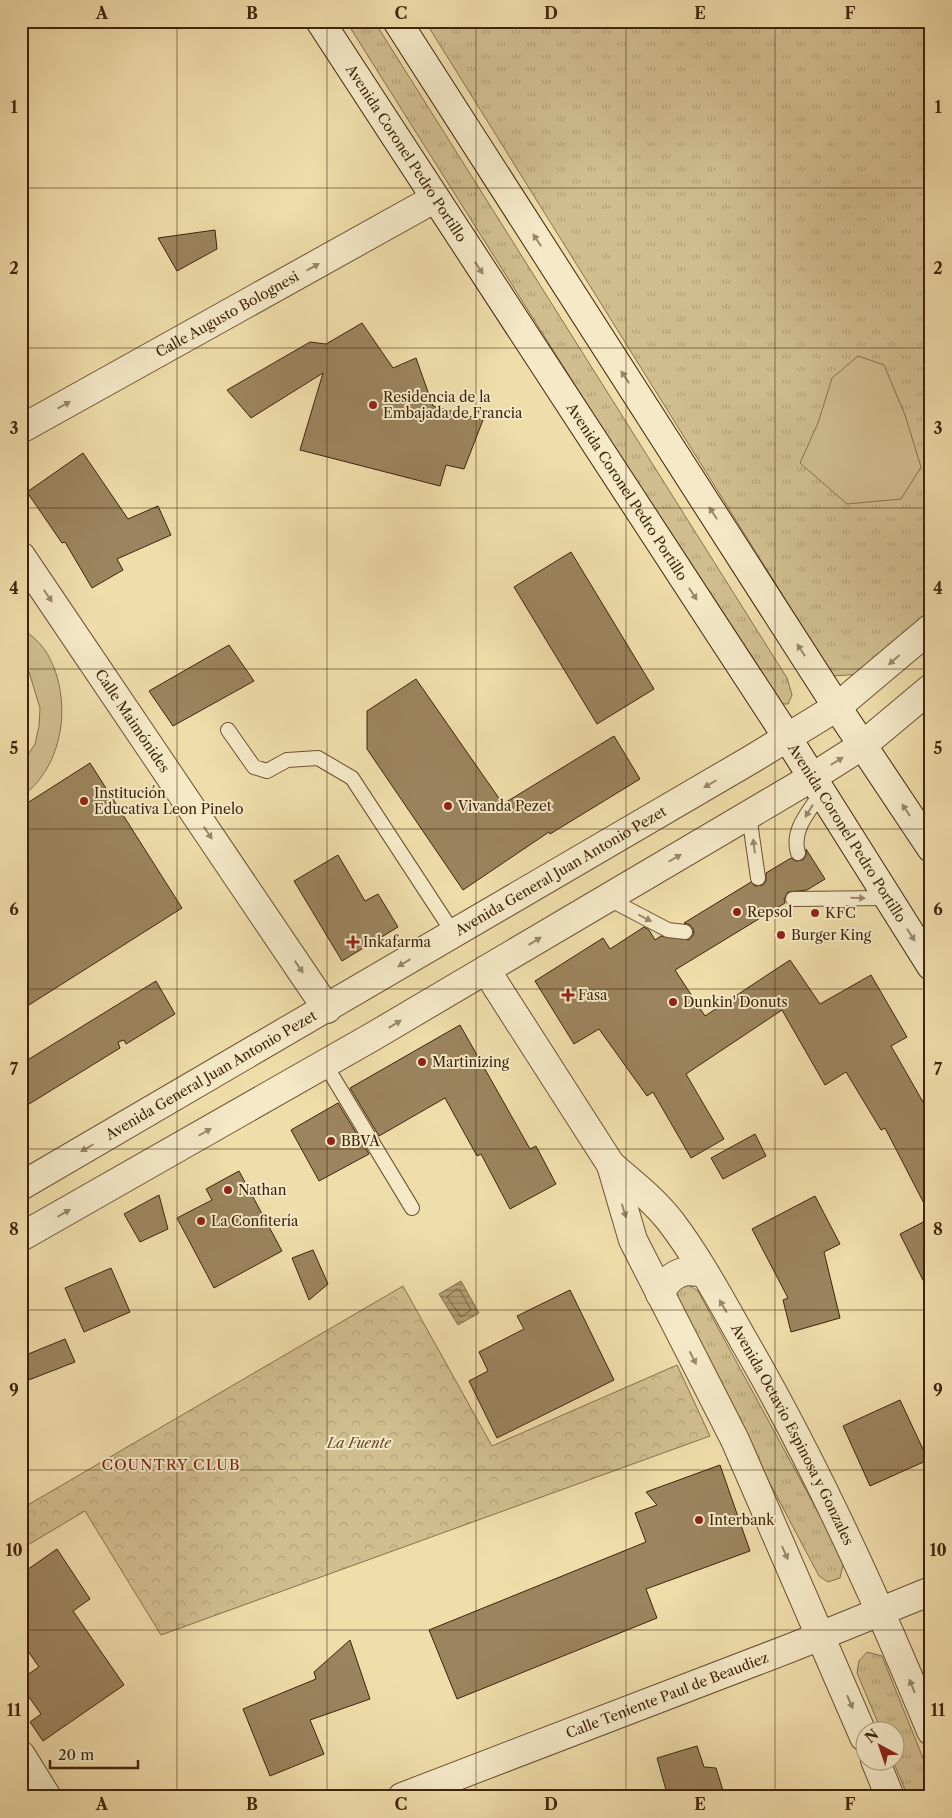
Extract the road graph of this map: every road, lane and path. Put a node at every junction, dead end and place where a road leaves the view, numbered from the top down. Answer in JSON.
{"nodes":[{"id":1,"x":320,"y":21,"type":"edge"},
{"id":2,"x":397,"y":21,"type":"edge"},
{"id":3,"x":434,"y":200,"type":"junction"},
{"id":4,"x":21,"y":428,"type":"edge"},
{"id":5,"x":21,"y":556,"type":"edge"},
{"id":6,"x":931,"y":628,"type":"edge"},
{"id":7,"x":931,"y":688,"type":"edge"},
{"id":8,"x":837,"y":707,"type":"junction"},
{"id":9,"x":228,"y":730,"type":"dead end"},
{"id":10,"x":786,"y":738,"type":"junction"},
{"id":11,"x":863,"y":745,"type":"junction"},
{"id":12,"x":816,"y":785,"type":"junction"},
{"id":13,"x":750,"y":814,"type":"junction"},
{"id":14,"x":931,"y":848,"type":"edge"},
{"id":15,"x":798,"y":853,"type":"dead end"},
{"id":16,"x":758,"y":878,"type":"dead end"},
{"id":17,"x":816,"y":885,"type":"dead end"},
{"id":18,"x":607,"y":898,"type":"junction"},
{"id":19,"x":824,"y":898,"type":"junction"},
{"id":20,"x":888,"y":898,"type":"junction"},
{"id":21,"x":793,"y":899,"type":"dead end"},
{"id":22,"x":685,"y":932,"type":"dead end"},
{"id":23,"x":454,"y":934,"type":"junction"},
{"id":24,"x":931,"y":966,"type":"edge"},
{"id":25,"x":486,"y":970,"type":"junction"},
{"id":26,"x":326,"y":1009,"type":"junction"},
{"id":27,"x":325,"y":1064,"type":"junction"},
{"id":28,"x":610,"y":1165,"type":"junction"},
{"id":29,"x":21,"y":1186,"type":"edge"},
{"id":30,"x":412,"y":1208,"type":"dead end"},
{"id":31,"x":21,"y":1237,"type":"edge"},
{"id":32,"x":705,"y":1274,"type":"junction"},
{"id":33,"x":660,"y":1294,"type":"junction"},
{"id":34,"x":931,"y":1591,"type":"edge"},
{"id":35,"x":882,"y":1611,"type":"junction"},
{"id":36,"x":821,"y":1634,"type":"junction"},
{"id":37,"x":857,"y":1720,"type":"edge"},
{"id":38,"x":931,"y":1731,"type":"edge"},
{"id":39,"x":21,"y":1755,"type":"edge"},
{"id":40,"x":878,"y":1770,"type":"edge"},
{"id":41,"x":47,"y":1797,"type":"edge"},
{"id":42,"x":402,"y":1797,"type":"edge"},
{"id":43,"x":890,"y":1797,"type":"edge"}],
"edges":[{"from":1,"to":3,"type":"street","name":"Avenida Coronel Pedro Portillo"},
{"from":8,"to":2,"type":"street","one_way":true},
{"from":4,"to":3,"type":"street","name":"Calle Augusto Bolognesi","one_way":true},
{"from":3,"to":10,"type":"street","name":"Avenida Coronel Pedro Portillo","one_way":true},
{"from":5,"to":26,"type":"street","name":"Calle Maimónides","one_way":true},
{"from":6,"to":8,"type":"street","name":"Avenida General Juan Antonio Pezet","one_way":true},
{"from":7,"to":11,"type":"street"},
{"from":8,"to":10,"type":"street","name":"Avenida General Juan Antonio Pezet"},
{"from":8,"to":11,"type":"street"},
{"from":9,"to":23,"type":"lane"},
{"from":10,"to":12,"type":"street","name":"Avenida Coronel Pedro Portillo"},
{"from":10,"to":23,"type":"street","name":"Avenida General Juan Antonio Pezet","one_way":true},
{"from":12,"to":11,"type":"street","one_way":true},
{"from":14,"to":11,"type":"street","one_way":true},
{"from":12,"to":13,"type":"street"},
{"from":12,"to":15,"type":"lane","one_way":true},
{"from":12,"to":20,"type":"street","name":"Avenida Coronel Pedro Portillo"},
{"from":16,"to":13,"type":"lane","one_way":true},
{"from":18,"to":13,"type":"street","one_way":true},
{"from":17,"to":19,"type":"lane"},
{"from":18,"to":22,"type":"lane","one_way":true},
{"from":25,"to":18,"type":"street","one_way":true},
{"from":19,"to":20,"type":"lane","one_way":true},
{"from":19,"to":21,"type":"lane"},
{"from":20,"to":24,"type":"street","name":"Avenida Coronel Pedro Portillo","one_way":true},
{"from":23,"to":26,"type":"street","name":"Avenida General Juan Antonio Pezet","one_way":true},
{"from":27,"to":25,"type":"street","one_way":true},
{"from":25,"to":28,"type":"street","name":"Avenida Octavio Espinosa y Gonzales"},
{"from":26,"to":29,"type":"street","name":"Avenida General Juan Antonio Pezet","one_way":true},
{"from":27,"to":30,"type":"lane"},
{"from":31,"to":27,"type":"street","one_way":true},
{"from":28,"to":32,"type":"street","name":"Avenida Octavio Espinosa y Gonzales"},
{"from":28,"to":33,"type":"street","name":"Avenida Octavio Espinosa y Gonzales","one_way":true},
{"from":32,"to":33,"type":"street"},
{"from":35,"to":32,"type":"street","name":"Avenida Octavio Espinosa y Gonzales","one_way":true},
{"from":33,"to":36,"type":"street","name":"Avenida Octavio Espinosa y Gonzales","one_way":true},
{"from":34,"to":35,"type":"street","name":"Calle Teniente Paul de Beaudiez"},
{"from":35,"to":36,"type":"street","name":"Calle Teniente Paul de Beaudiez"},
{"from":38,"to":35,"type":"street","name":"Avenida Octavio Espinosa y Gonzales","one_way":true},
{"from":36,"to":37,"type":"street","name":"Avenida Octavio Espinosa y Gonzales","one_way":true},
{"from":36,"to":42,"type":"street","name":"Calle Teniente Paul de Beaudiez"},
{"from":39,"to":41,"type":"street"},
{"from":40,"to":43,"type":"street"}]}
